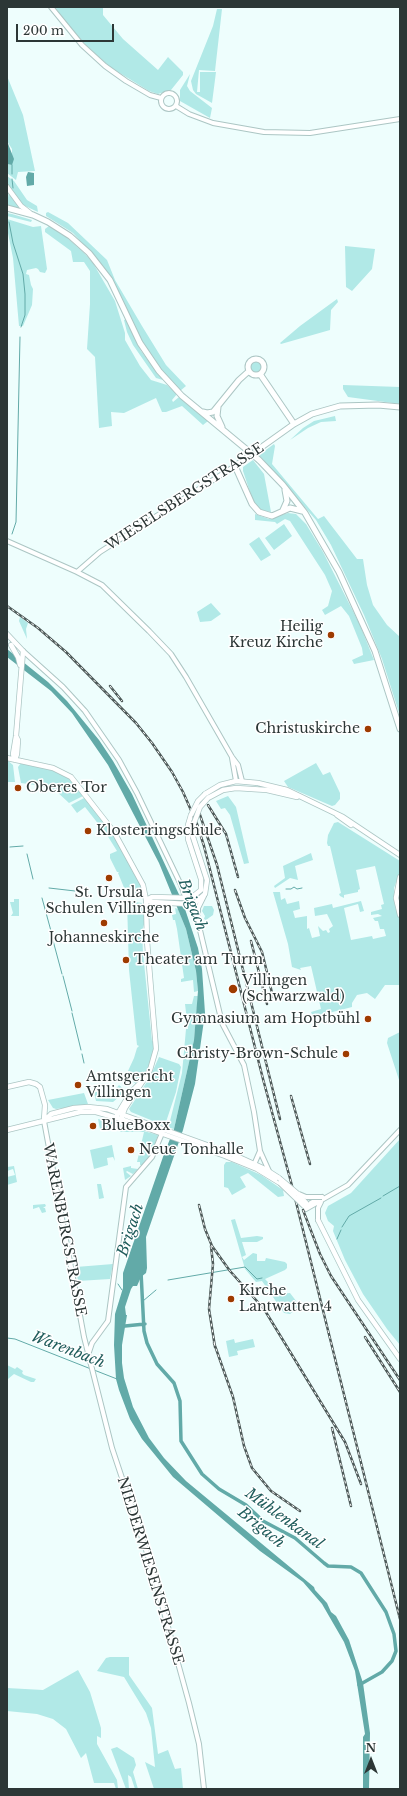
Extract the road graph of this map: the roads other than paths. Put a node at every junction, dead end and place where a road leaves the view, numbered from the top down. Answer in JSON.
{"nodes":[{"id":1,"x":51,"y":7,"type":"edge"},
{"id":2,"x":161,"y":98,"type":"junction"},
{"id":3,"x":176,"y":106,"type":"junction"},
{"id":4,"x":400,"y":119,"type":"edge"},
{"id":5,"x":7,"y":187,"type":"edge"},
{"id":6,"x":7,"y":195,"type":"edge"},
{"id":7,"x":7,"y":208,"type":"edge"},
{"id":8,"x":34,"y":216,"type":"junction"},
{"id":9,"x":249,"y":371,"type":"junction"},
{"id":10,"x":260,"y":374,"type":"junction"},
{"id":11,"x":218,"y":406,"type":"junction"},
{"id":12,"x":400,"y":407,"type":"edge"},
{"id":13,"x":198,"y":410,"type":"junction"},
{"id":14,"x":294,"y":424,"type":"junction"},
{"id":15,"x":225,"y":431,"type":"junction"},
{"id":16,"x":235,"y":466,"type":"junction"},
{"id":17,"x":283,"y":485,"type":"junction"},
{"id":18,"x":283,"y":511,"type":"junction"},
{"id":19,"x":304,"y":513,"type":"junction"},
{"id":20,"x":7,"y":541,"type":"edge"},
{"id":21,"x":77,"y":572,"type":"junction"},
{"id":22,"x":7,"y":634,"type":"edge"},
{"id":23,"x":9,"y":644,"type":"edge"},
{"id":24,"x":23,"y":651,"type":"junction"},
{"id":25,"x":21,"y":671,"type":"junction"},
{"id":26,"x":400,"y":729,"type":"edge"},
{"id":27,"x":232,"y":757,"type":"junction"},
{"id":28,"x":7,"y":758,"type":"edge"},
{"id":29,"x":15,"y":760,"type":"junction"},
{"id":30,"x":236,"y":781,"type":"junction"},
{"id":31,"x":242,"y":781,"type":"junction"},
{"id":32,"x":206,"y":796,"type":"junction"},
{"id":33,"x":307,"y":800,"type":"junction"},
{"id":34,"x":400,"y":855,"type":"edge"},
{"id":35,"x":400,"y":877,"type":"edge"},
{"id":36,"x":205,"y":894,"type":"junction"},
{"id":37,"x":146,"y":900,"type":"junction"},
{"id":38,"x":188,"y":902,"type":"junction"},
{"id":39,"x":400,"y":915,"type":"edge"},
{"id":40,"x":197,"y":921,"type":"junction"},
{"id":41,"x":142,"y":1082,"type":"junction"},
{"id":42,"x":7,"y":1087,"type":"edge"},
{"id":43,"x":45,"y":1105,"type":"junction"},
{"id":44,"x":57,"y":1112,"type":"junction"},
{"id":45,"x":118,"y":1116,"type":"junction"},
{"id":46,"x":57,"y":1118,"type":"junction"},
{"id":47,"x":44,"y":1121,"type":"junction"},
{"id":48,"x":7,"y":1130,"type":"edge"},
{"id":49,"x":400,"y":1130,"type":"edge"},
{"id":50,"x":165,"y":1132,"type":"junction"},
{"id":51,"x":260,"y":1151,"type":"junction"},
{"id":52,"x":262,"y":1156,"type":"junction"},
{"id":53,"x":256,"y":1166,"type":"junction"},
{"id":54,"x":269,"y":1171,"type":"junction"},
{"id":55,"x":298,"y":1194,"type":"junction"},
{"id":56,"x":322,"y":1199,"type":"junction"},
{"id":57,"x":306,"y":1207,"type":"junction"},
{"id":58,"x":318,"y":1220,"type":"joint"},
{"id":59,"x":89,"y":1357,"type":"junction"},
{"id":60,"x":400,"y":1359,"type":"edge"},
{"id":61,"x":204,"y":1789,"type":"edge"}],
"edges":[{"from":1,"to":2,"type":"street"},
{"from":2,"to":3,"type":"street"},
{"from":2,"to":3,"type":"street"},
{"from":3,"to":4,"type":"street"},
{"from":5,"to":6,"type":"main road"},
{"from":5,"to":8,"type":"main road"},
{"from":7,"to":8,"type":"main road"},
{"from":8,"to":13,"type":"main road"},
{"from":9,"to":10,"type":"main road"},
{"from":9,"to":10,"type":"main road"},
{"from":9,"to":11,"type":"main road"},
{"from":10,"to":14,"type":"main road"},
{"from":11,"to":13,"type":"main road"},
{"from":11,"to":15,"type":"main road"},
{"from":12,"to":14,"type":"main road","name":"WIESELSBERGSTRASSE"},
{"from":13,"to":15,"type":"main road"},
{"from":14,"to":16,"type":"main road","name":"WIESELSBERGSTRASSE"},
{"from":15,"to":17,"type":"main road","bridge":true},
{"from":16,"to":18,"type":"main road"},
{"from":16,"to":21,"type":"street","name":"WIESELSBERGSTRASSE"},
{"from":17,"to":18,"type":"main road"},
{"from":17,"to":19,"type":"main road"},
{"from":18,"to":19,"type":"main road"},
{"from":19,"to":26,"type":"main road"},
{"from":20,"to":21,"type":"street"},
{"from":21,"to":27,"type":"street"},
{"from":22,"to":24,"type":"main road"},
{"from":23,"to":24,"type":"main road"},
{"from":23,"to":25,"type":"main road"},
{"from":24,"to":25,"type":"main road"},
{"from":24,"to":38,"type":"street"},
{"from":25,"to":29,"type":"main road"},
{"from":27,"to":30,"type":"street"},
{"from":27,"to":31,"type":"street"},
{"from":28,"to":29,"type":"main road"},
{"from":29,"to":37,"type":"main road"},
{"from":30,"to":31,"type":"main road"},
{"from":30,"to":32,"type":"main road"},
{"from":31,"to":33,"type":"main road"},
{"from":32,"to":33,"type":"main road"},
{"from":32,"to":36,"type":"main road","bridge":true},
{"from":32,"to":38,"type":"main road","bridge":true},
{"from":33,"to":34,"type":"main road"},
{"from":35,"to":39,"type":"main road"},
{"from":36,"to":38,"type":"main road"},
{"from":36,"to":40,"type":"street"},
{"from":37,"to":38,"type":"main road"},
{"from":37,"to":38,"type":"main road"},
{"from":37,"to":41,"type":"main road"},
{"from":38,"to":40,"type":"street"},
{"from":40,"to":51,"type":"street"},
{"from":41,"to":45,"type":"main road"},
{"from":41,"to":45,"type":"main road"},
{"from":42,"to":43,"type":"main road","name":"WARENBURGSTRASSE"},
{"from":43,"to":44,"type":"main road"},
{"from":43,"to":47,"type":"main road","name":"WARENBURGSTRASSE"},
{"from":44,"to":45,"type":"main road"},
{"from":44,"to":46,"type":"main road"},
{"from":44,"to":47,"type":"main road"},
{"from":45,"to":46,"type":"main road"},
{"from":45,"to":50,"type":"main road"},
{"from":46,"to":47,"type":"main road"},
{"from":47,"to":48,"type":"main road"},
{"from":47,"to":59,"type":"street","name":"WARENBURGSTRASSE"},
{"from":49,"to":56,"type":"street"},
{"from":50,"to":53,"type":"main road"},
{"from":50,"to":59,"type":"street"},
{"from":51,"to":52,"type":"street"},
{"from":51,"to":53,"type":"street"},
{"from":52,"to":53,"type":"street"},
{"from":52,"to":54,"type":"street"},
{"from":53,"to":54,"type":"main road"},
{"from":53,"to":57,"type":"main road","bridge":true},
{"from":54,"to":55,"type":"main road","bridge":true},
{"from":55,"to":56,"type":"street","bridge":true},
{"from":55,"to":57,"type":"main road","bridge":true},
{"from":56,"to":57,"type":"street","bridge":true},
{"from":56,"to":57,"type":"street"},
{"from":56,"to":58,"type":"street"},
{"from":58,"to":60,"type":"main road"},
{"from":59,"to":61,"type":"street","name":"NIEDERWIESENSTRASSE"}]}
